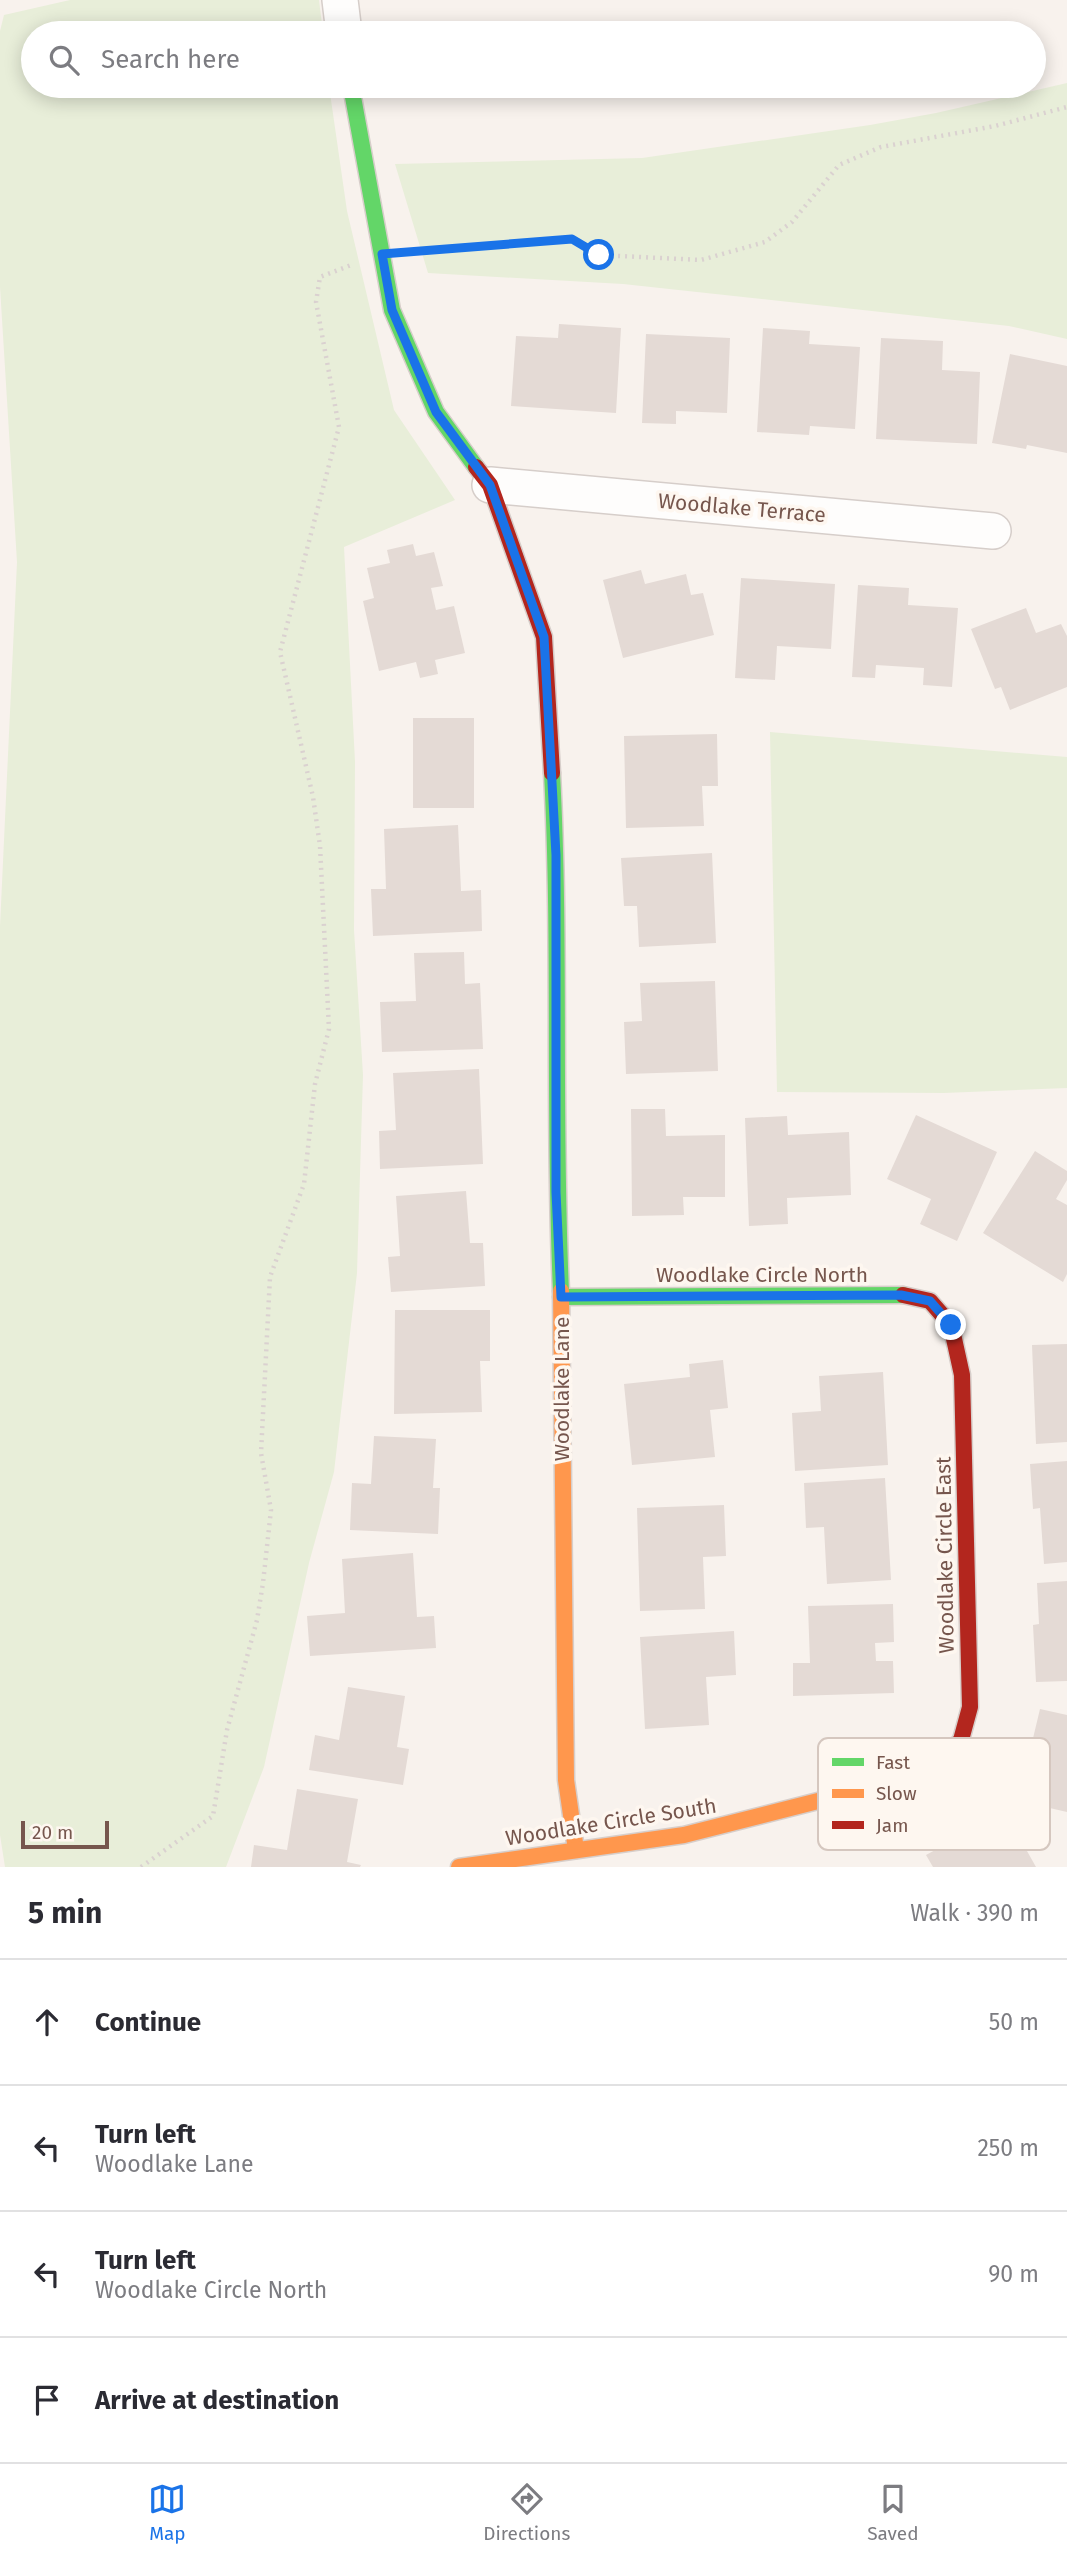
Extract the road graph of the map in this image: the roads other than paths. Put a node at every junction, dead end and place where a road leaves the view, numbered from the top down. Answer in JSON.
{"nodes":[{"id":1,"x":340,"y":0,"type":"edge"},
{"id":2,"x":343,"y":21,"type":"edge"},
{"id":3,"x":353,"y":98,"type":"edge"},
{"id":4,"x":490,"y":485,"type":"junction"},
{"id":5,"x":993,"y":531,"type":"dead end"},
{"id":6,"x":561,"y":1297,"type":"junction"},
{"id":7,"x":951,"y":1325,"type":"joint"},
{"id":8,"x":962,"y":1738,"type":"edge"},
{"id":9,"x":818,"y":1801,"type":"edge"},
{"id":10,"x":576,"y":1850,"type":"junction"},
{"id":11,"x":459,"y":1867,"type":"edge"}],
"edges":[{"from":1,"to":2,"type":"street"},
{"from":3,"to":4,"type":"street","name":"Woodlake Lane"},
{"from":4,"to":5,"type":"street","name":"Woodlake Terrace"},
{"from":4,"to":6,"type":"street","name":"Woodlake Lane"},
{"from":6,"to":7,"type":"street","name":"Woodlake Circle North"},
{"from":6,"to":10,"type":"street","name":"Woodlake Lane"},
{"from":7,"to":8,"type":"street","name":"Woodlake Circle East"},
{"from":9,"to":10,"type":"street","name":"Woodlake Circle South"},
{"from":10,"to":11,"type":"street","name":"Woodlake Circle South"}]}
